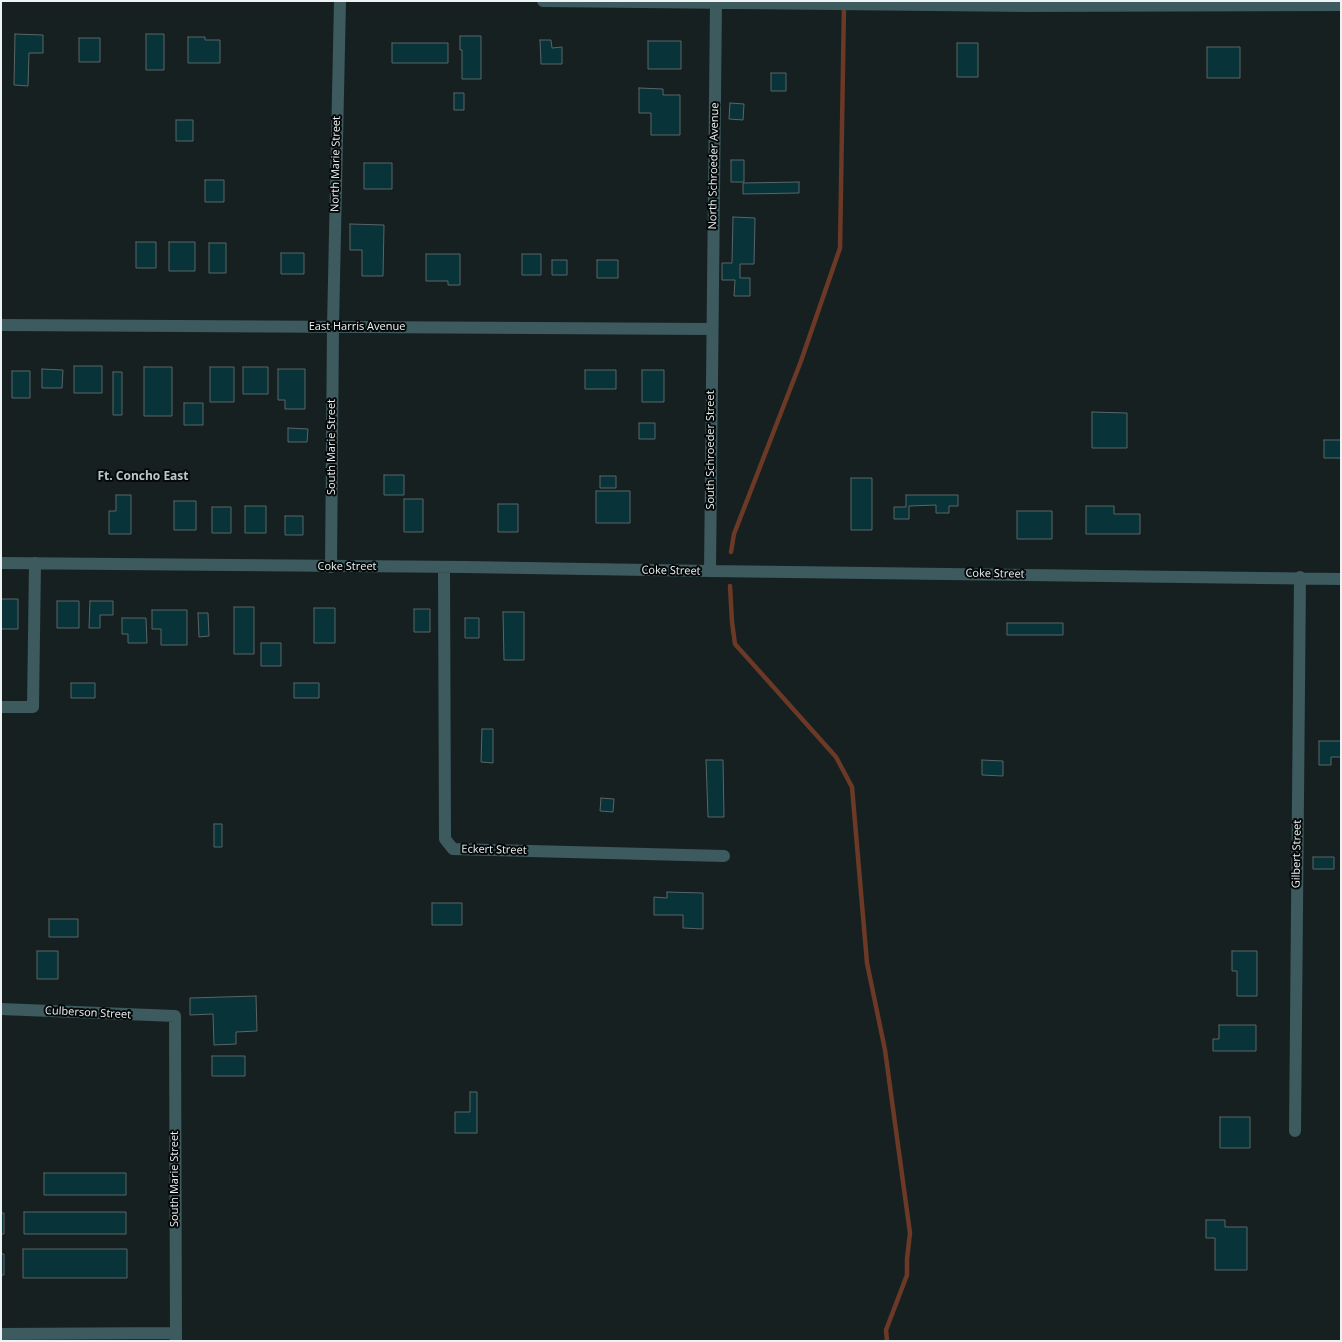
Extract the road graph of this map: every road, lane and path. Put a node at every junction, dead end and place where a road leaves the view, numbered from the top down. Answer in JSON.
{"nodes":[{"id":1,"x":340,"y":1,"type":"edge"},
{"id":2,"x":543,"y":1,"type":"edge"},
{"id":3,"x":716,"y":3,"type":"junction"},
{"id":4,"x":1028,"y":3,"type":"edge"},
{"id":5,"x":1341,"y":5,"type":"edge"},
{"id":6,"x":1,"y":324,"type":"edge"},
{"id":7,"x":333,"y":326,"type":"junction"},
{"id":8,"x":712,"y":329,"type":"junction"},
{"id":9,"x":1,"y":563,"type":"edge"},
{"id":10,"x":36,"y":563,"type":"junction"},
{"id":11,"x":331,"y":567,"type":"junction"},
{"id":12,"x":444,"y":567,"type":"junction"},
{"id":13,"x":710,"y":572,"type":"junction"},
{"id":14,"x":1300,"y":577,"type":"junction"},
{"id":15,"x":1341,"y":578,"type":"edge"},
{"id":16,"x":1,"y":707,"type":"edge"},
{"id":17,"x":724,"y":856,"type":"dead end"},
{"id":18,"x":1,"y":1009,"type":"edge"},
{"id":19,"x":175,"y":1016,"type":"joint"},
{"id":20,"x":1295,"y":1131,"type":"dead end"},
{"id":21,"x":1,"y":1334,"type":"edge"},
{"id":22,"x":176,"y":1337,"type":"edge"}],
"edges":[{"from":1,"to":7,"type":"street","name":"North Marie Street"},
{"from":2,"to":3,"type":"street"},
{"from":3,"to":4,"type":"street"},
{"from":3,"to":8,"type":"street","name":"North Schroeder Avenue"},
{"from":4,"to":5,"type":"street"},
{"from":6,"to":7,"type":"street","name":"East Harris Avenue"},
{"from":7,"to":8,"type":"street","name":"East Harris Avenue"},
{"from":7,"to":11,"type":"street","name":"South Marie Street"},
{"from":8,"to":13,"type":"street","name":"South Schroeder Street"},
{"from":9,"to":10,"type":"street","name":"Coke Street"},
{"from":10,"to":11,"type":"street","name":"Coke Street"},
{"from":10,"to":16,"type":"street"},
{"from":11,"to":12,"type":"street","name":"Coke Street"},
{"from":12,"to":13,"type":"street","name":"Coke Street"},
{"from":12,"to":17,"type":"street","name":"Eckert Street"},
{"from":13,"to":14,"type":"street","name":"Coke Street"},
{"from":14,"to":15,"type":"street","name":"Coke Street"},
{"from":14,"to":20,"type":"street","name":"Gilbert Street"},
{"from":18,"to":19,"type":"street","name":"Culberson Street"},
{"from":19,"to":22,"type":"street","name":"South Marie Street"},
{"from":21,"to":22,"type":"street"}]}
